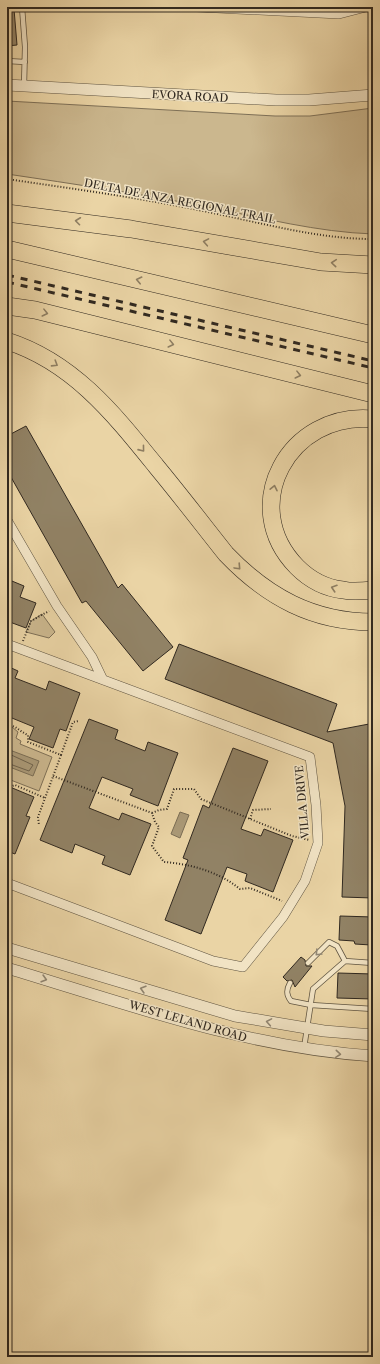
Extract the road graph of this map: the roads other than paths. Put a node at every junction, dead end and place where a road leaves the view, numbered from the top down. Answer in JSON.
{"nodes":[{"id":1,"x":22,"y":7,"type":"edge"},
{"id":2,"x":197,"y":7,"type":"edge"},
{"id":3,"x":366,"y":7,"type":"edge"},
{"id":4,"x":7,"y":61,"type":"edge"},
{"id":5,"x":25,"y":62,"type":"junction"},
{"id":6,"x":7,"y":85,"type":"edge"},
{"id":7,"x":24,"y":86,"type":"junction"},
{"id":8,"x":373,"y":95,"type":"edge"},
{"id":9,"x":7,"y":213,"type":"edge"},
{"id":10,"x":7,"y":249,"type":"edge"},
{"id":11,"x":373,"y":265,"type":"edge"},
{"id":12,"x":177,"y":290,"type":"junction"},
{"id":13,"x":7,"y":306,"type":"edge"},
{"id":14,"x":373,"y":323,"type":"edge"},
{"id":15,"x":373,"y":335,"type":"edge"},
{"id":16,"x":7,"y":341,"type":"edge"},
{"id":17,"x":373,"y":394,"type":"edge"},
{"id":18,"x":373,"y":419,"type":"edge"},
{"id":19,"x":7,"y":520,"type":"edge"},
{"id":20,"x":373,"y":590,"type":"edge"},
{"id":21,"x":373,"y":622,"type":"edge"},
{"id":22,"x":7,"y":644,"type":"edge"},
{"id":23,"x":103,"y":680,"type":"junction"},
{"id":24,"x":7,"y":883,"type":"edge"},
{"id":25,"x":7,"y":948,"type":"edge"},
{"id":26,"x":345,"y":962,"type":"junction"},
{"id":27,"x":308,"y":963,"type":"dead end"},
{"id":28,"x":373,"y":963,"type":"edge"},
{"id":29,"x":7,"y":968,"type":"edge"},
{"id":30,"x":290,"y":983,"type":"dead end"},
{"id":31,"x":311,"y":1005,"type":"junction"},
{"id":32,"x":373,"y":1009,"type":"edge"},
{"id":33,"x":307,"y":1029,"type":"junction"},
{"id":34,"x":373,"y":1035,"type":"edge"},
{"id":35,"x":304,"y":1049,"type":"junction"},
{"id":36,"x":373,"y":1056,"type":"edge"}],
"edges":[{"from":1,"to":5,"type":"lane"},
{"from":2,"to":3,"type":"street"},
{"from":4,"to":5,"type":"lane"},
{"from":5,"to":7,"type":"lane"},
{"from":6,"to":7,"type":"street","name":"EVORA ROAD"},
{"from":7,"to":8,"type":"street","name":"EVORA ROAD"},
{"from":11,"to":9,"type":"highway","one_way":true},
{"from":12,"to":10,"type":"highway","one_way":true},
{"from":12,"to":14,"type":"highway"},
{"from":12,"to":15,"type":"highway"},
{"from":13,"to":17,"type":"highway","one_way":true},
{"from":16,"to":21,"type":"highway","one_way":true},
{"from":20,"to":18,"type":"highway","one_way":true},
{"from":19,"to":23,"type":"street"},
{"from":22,"to":23,"type":"street","name":"VILLA DRIVE"},
{"from":23,"to":24,"type":"street","name":"VILLA DRIVE"},
{"from":33,"to":25,"type":"street","name":"WEST LELAND ROAD","one_way":true},
{"from":26,"to":27,"type":"lane","one_way":true},
{"from":26,"to":28,"type":"lane"},
{"from":26,"to":31,"type":"lane"},
{"from":29,"to":35,"type":"street","name":"WEST LELAND ROAD","one_way":true},
{"from":30,"to":31,"type":"lane"},
{"from":31,"to":32,"type":"lane"},
{"from":31,"to":33,"type":"lane"},
{"from":33,"to":34,"type":"street","name":"WEST LELAND ROAD"},
{"from":33,"to":35,"type":"lane"},
{"from":35,"to":36,"type":"street","name":"WEST LELAND ROAD","one_way":true}]}
